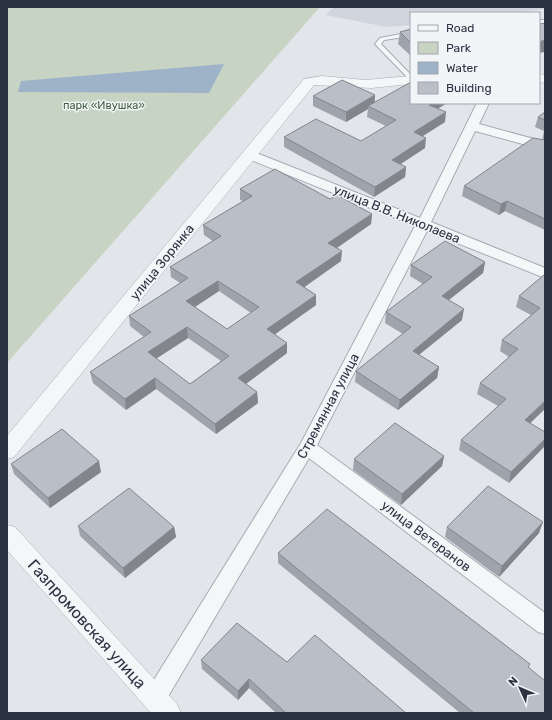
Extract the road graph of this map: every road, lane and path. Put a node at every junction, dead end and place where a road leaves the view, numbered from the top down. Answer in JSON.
{"nodes":[{"id":1,"x":410,"y":34,"type":"edge"},
{"id":2,"x":410,"y":78,"type":"edge"},
{"id":3,"x":410,"y":79,"type":"edge"},
{"id":4,"x":483,"y":104,"type":"edge"},
{"id":5,"x":472,"y":126,"type":"junction"},
{"id":6,"x":545,"y":146,"type":"edge"},
{"id":7,"x":250,"y":156,"type":"junction"},
{"id":8,"x":423,"y":225,"type":"junction"},
{"id":9,"x":545,"y":273,"type":"edge"},
{"id":10,"x":307,"y":447,"type":"junction"},
{"id":11,"x":7,"y":451,"type":"edge"},
{"id":12,"x":7,"y":534,"type":"edge"},
{"id":13,"x":545,"y":626,"type":"edge"},
{"id":14,"x":161,"y":706,"type":"edge"}],
"edges":[{"from":1,"to":2,"type":"lane"},
{"from":3,"to":7,"type":"street","name":"улица Зорянка"},
{"from":4,"to":5,"type":"street","name":"Стремянная улица"},
{"from":5,"to":6,"type":"street"},
{"from":5,"to":8,"type":"street","name":"Стремянная улица"},
{"from":7,"to":8,"type":"street","name":"улица В.В. Николаева"},
{"from":7,"to":11,"type":"street","name":"улица Зорянка"},
{"from":8,"to":9,"type":"street","name":"улица В.В. Николаева"},
{"from":8,"to":10,"type":"street","name":"Стремянная улица"},
{"from":10,"to":13,"type":"street","name":"улица Ветеранов"},
{"from":10,"to":14,"type":"street","name":"Стремянная улица"},
{"from":12,"to":14,"type":"street","name":"Газпромовская улица"}]}
